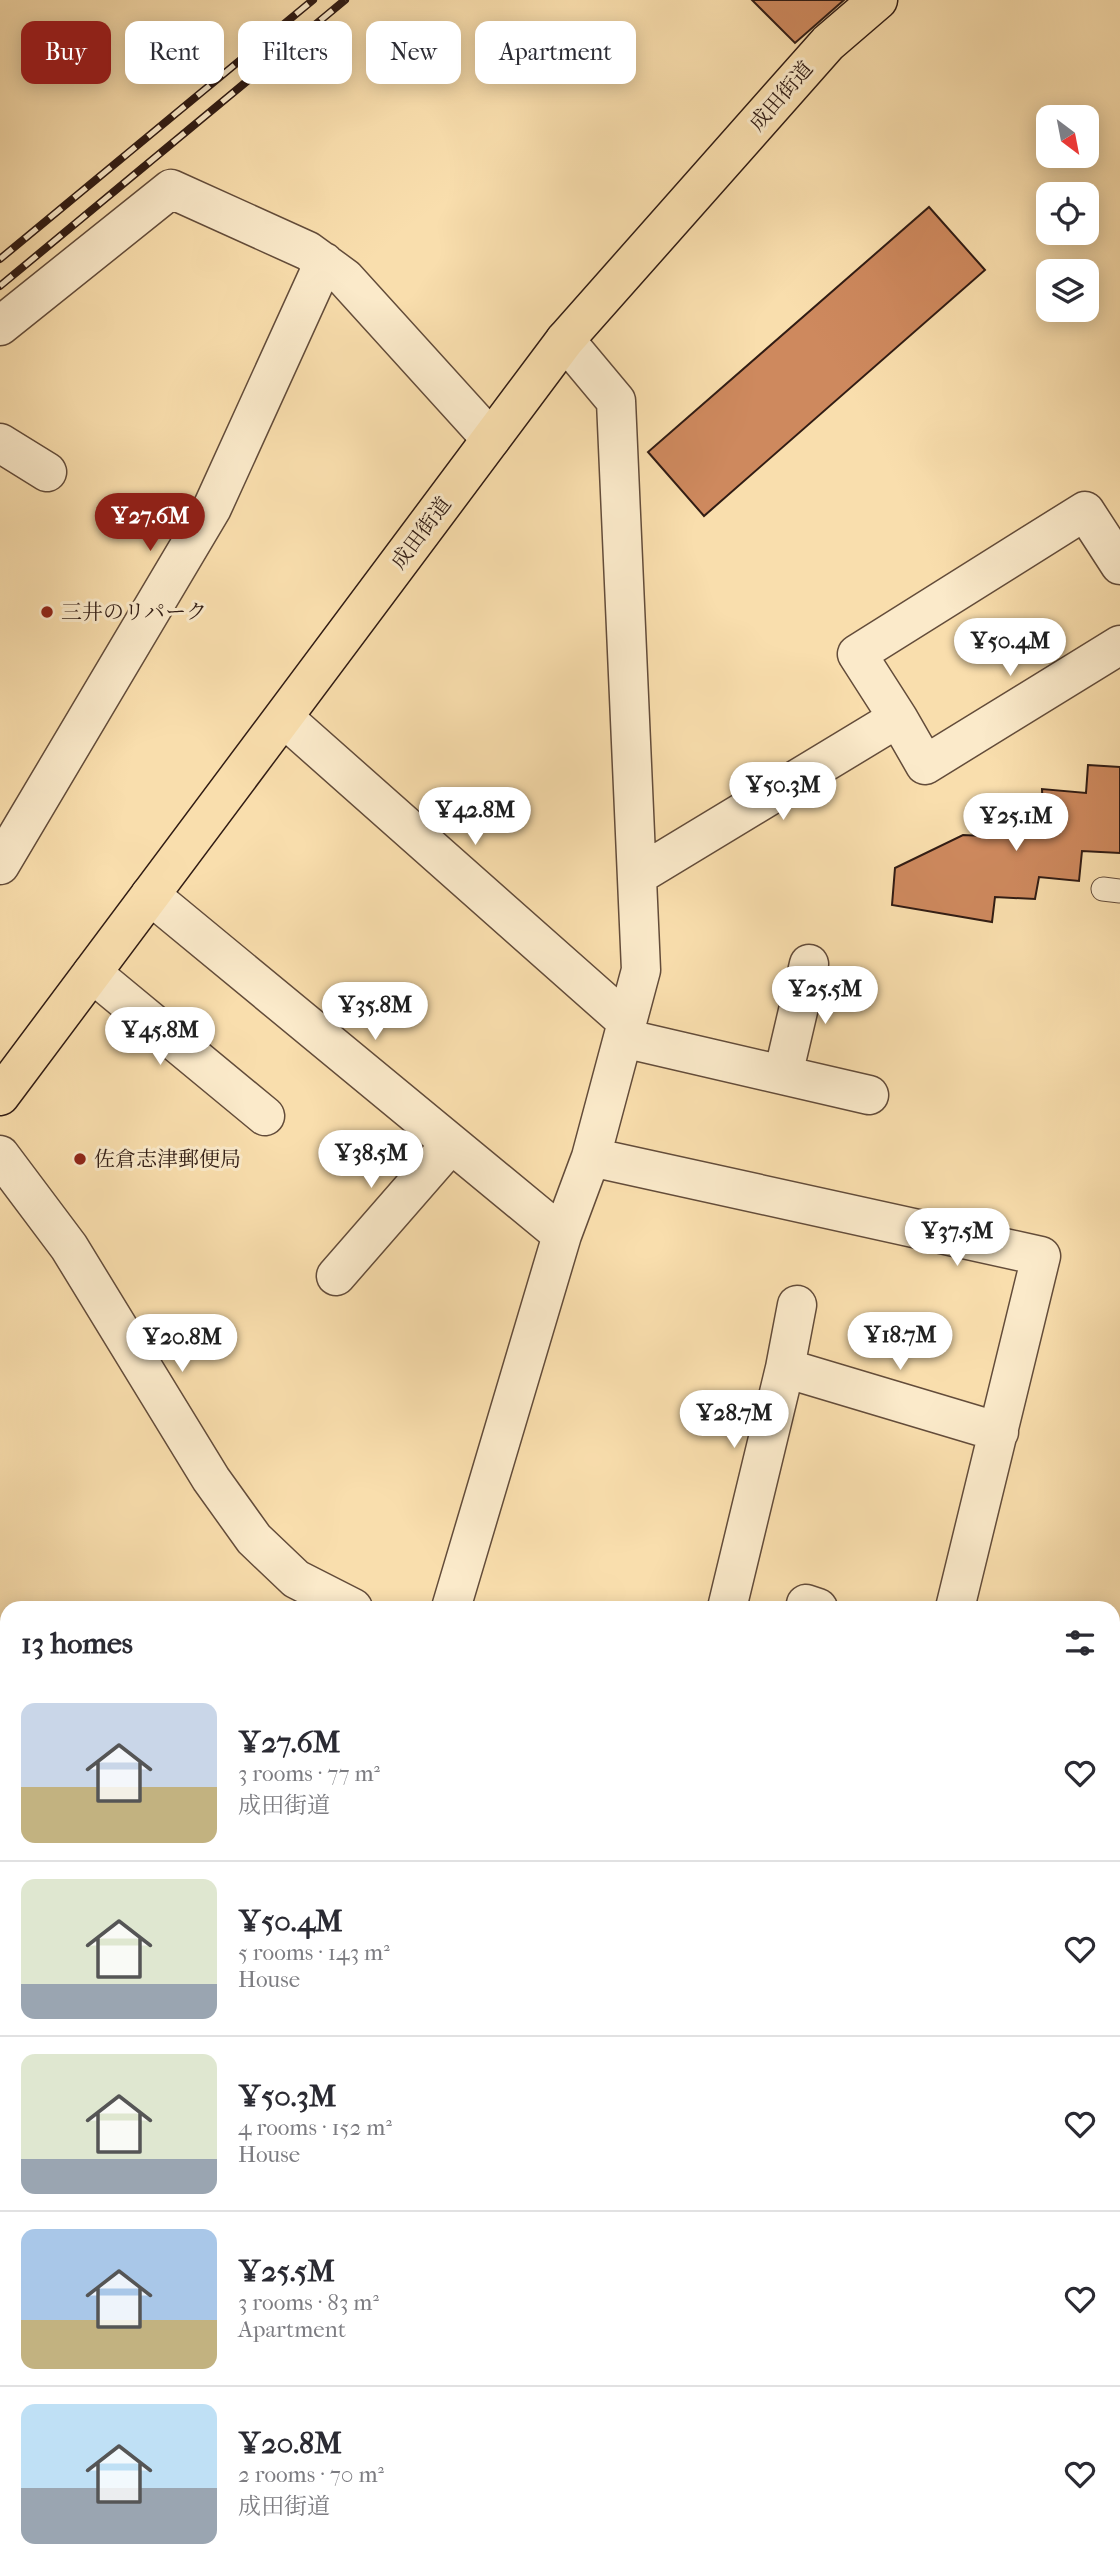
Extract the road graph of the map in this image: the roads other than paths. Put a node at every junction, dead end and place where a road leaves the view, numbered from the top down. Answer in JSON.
{"nodes":[{"id":1,"x":877,"y":0,"type":"edge"},
{"id":2,"x":324,"y":262,"type":"junction"},
{"id":3,"x":0,"y":326,"type":"edge"},
{"id":4,"x":565,"y":340,"type":"junction"},
{"id":5,"x":491,"y":439,"type":"junction"},
{"id":6,"x":0,"y":443,"type":"edge"},
{"id":7,"x":47,"y":472,"type":"dead end"},
{"id":8,"x":1120,"y":565,"type":"edge"},
{"id":9,"x":1120,"y":645,"type":"edge"},
{"id":10,"x":284,"y":718,"type":"junction"},
{"id":11,"x":898,"y":718,"type":"junction"},
{"id":12,"x":0,"y":865,"type":"edge"},
{"id":13,"x":637,"y":876,"type":"junction"},
{"id":14,"x":150,"y":895,"type":"junction"},
{"id":15,"x":809,"y":964,"type":"dead end"},
{"id":16,"x":92,"y":972,"type":"junction"},
{"id":17,"x":625,"y":1030,"type":"junction"},
{"id":18,"x":783,"y":1075,"type":"junction"},
{"id":19,"x":869,"y":1095,"type":"dead end"},
{"id":20,"x":0,"y":1097,"type":"edge"},
{"id":21,"x":265,"y":1116,"type":"dead end"},
{"id":22,"x":451,"y":1144,"type":"junction"},
{"id":23,"x":0,"y":1156,"type":"edge"},
{"id":24,"x":591,"y":1157,"type":"junction"},
{"id":25,"x":562,"y":1235,"type":"junction"},
{"id":26,"x":336,"y":1276,"type":"dead end"},
{"id":27,"x":797,"y":1305,"type":"dead end"},
{"id":28,"x":785,"y":1368,"type":"junction"},
{"id":29,"x":999,"y":1432,"type":"junction"},
{"id":30,"x":340,"y":1601,"type":"edge"},
{"id":31,"x":453,"y":1601,"type":"edge"},
{"id":32,"x":729,"y":1601,"type":"edge"},
{"id":33,"x":958,"y":1601,"type":"edge"}],
"edges":[{"from":1,"to":4,"type":"highway","name":"成田街道"},
{"from":2,"to":3,"type":"street"},
{"from":2,"to":5,"type":"street"},
{"from":2,"to":12,"type":"street"},
{"from":4,"to":5,"type":"highway","name":"成田街道"},
{"from":4,"to":13,"type":"street"},
{"from":5,"to":10,"type":"highway","name":"成田街道"},
{"from":6,"to":7,"type":"street"},
{"from":8,"to":11,"type":"street"},
{"from":9,"to":11,"type":"street"},
{"from":10,"to":14,"type":"highway","name":"成田街道"},
{"from":10,"to":17,"type":"street"},
{"from":11,"to":13,"type":"street"},
{"from":13,"to":17,"type":"street"},
{"from":14,"to":16,"type":"highway","name":"成田街道"},
{"from":14,"to":22,"type":"street"},
{"from":15,"to":18,"type":"street"},
{"from":16,"to":20,"type":"highway","name":"成田街道"},
{"from":16,"to":21,"type":"street"},
{"from":17,"to":18,"type":"street"},
{"from":17,"to":24,"type":"street"},
{"from":18,"to":19,"type":"street"},
{"from":22,"to":25,"type":"street"},
{"from":22,"to":26,"type":"street"},
{"from":23,"to":30,"type":"street"},
{"from":24,"to":25,"type":"street"},
{"from":24,"to":29,"type":"street"},
{"from":25,"to":31,"type":"street"},
{"from":27,"to":28,"type":"street"},
{"from":28,"to":29,"type":"street"},
{"from":28,"to":32,"type":"street"},
{"from":29,"to":33,"type":"street"}]}
